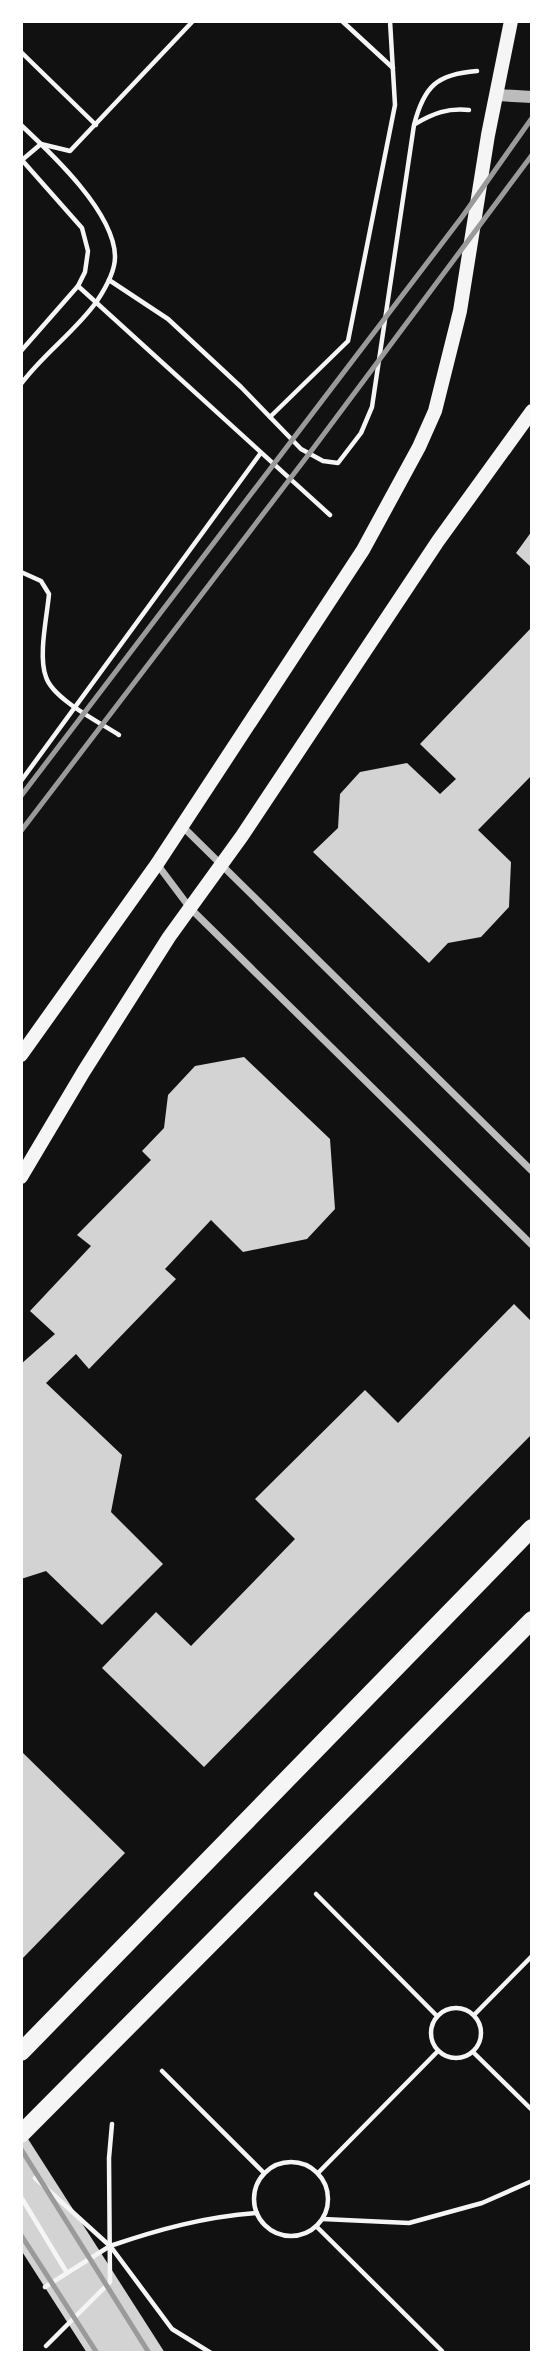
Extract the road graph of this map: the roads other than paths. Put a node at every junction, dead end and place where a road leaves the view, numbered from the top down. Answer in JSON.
{"nodes":[{"id":1,"x":511,"y":21,"type":"edge"},
{"id":2,"x":497,"y":95,"type":"junction"},
{"id":3,"x":532,"y":97,"type":"edge"},
{"id":4,"x":532,"y":411,"type":"edge"},
{"id":5,"x":181,"y":826,"type":"junction"},
{"id":6,"x":157,"y":864,"type":"junction"},
{"id":7,"x":222,"y":864,"type":"junction"},
{"id":8,"x":191,"y":908,"type":"junction"},
{"id":9,"x":21,"y":1055,"type":"edge"},
{"id":10,"x":532,"y":1171,"type":"edge"},
{"id":11,"x":21,"y":1177,"type":"edge"},
{"id":12,"x":532,"y":1245,"type":"edge"},
{"id":13,"x":532,"y":1528,"type":"edge"},
{"id":14,"x":532,"y":1619,"type":"edge"},
{"id":15,"x":21,"y":2052,"type":"edge"},
{"id":16,"x":21,"y":2134,"type":"edge"}],
"edges":[{"from":1,"to":2,"type":"main road"},
{"from":2,"to":3,"type":"street"},
{"from":2,"to":5,"type":"main road"},
{"from":4,"to":7,"type":"main road"},
{"from":5,"to":6,"type":"main road"},
{"from":5,"to":7,"type":"street"},
{"from":6,"to":8,"type":"street"},
{"from":6,"to":9,"type":"main road"},
{"from":7,"to":8,"type":"main road"},
{"from":7,"to":10,"type":"street"},
{"from":8,"to":11,"type":"main road"},
{"from":8,"to":12,"type":"street"},
{"from":13,"to":15,"type":"main road"},
{"from":14,"to":16,"type":"main road"}]}
